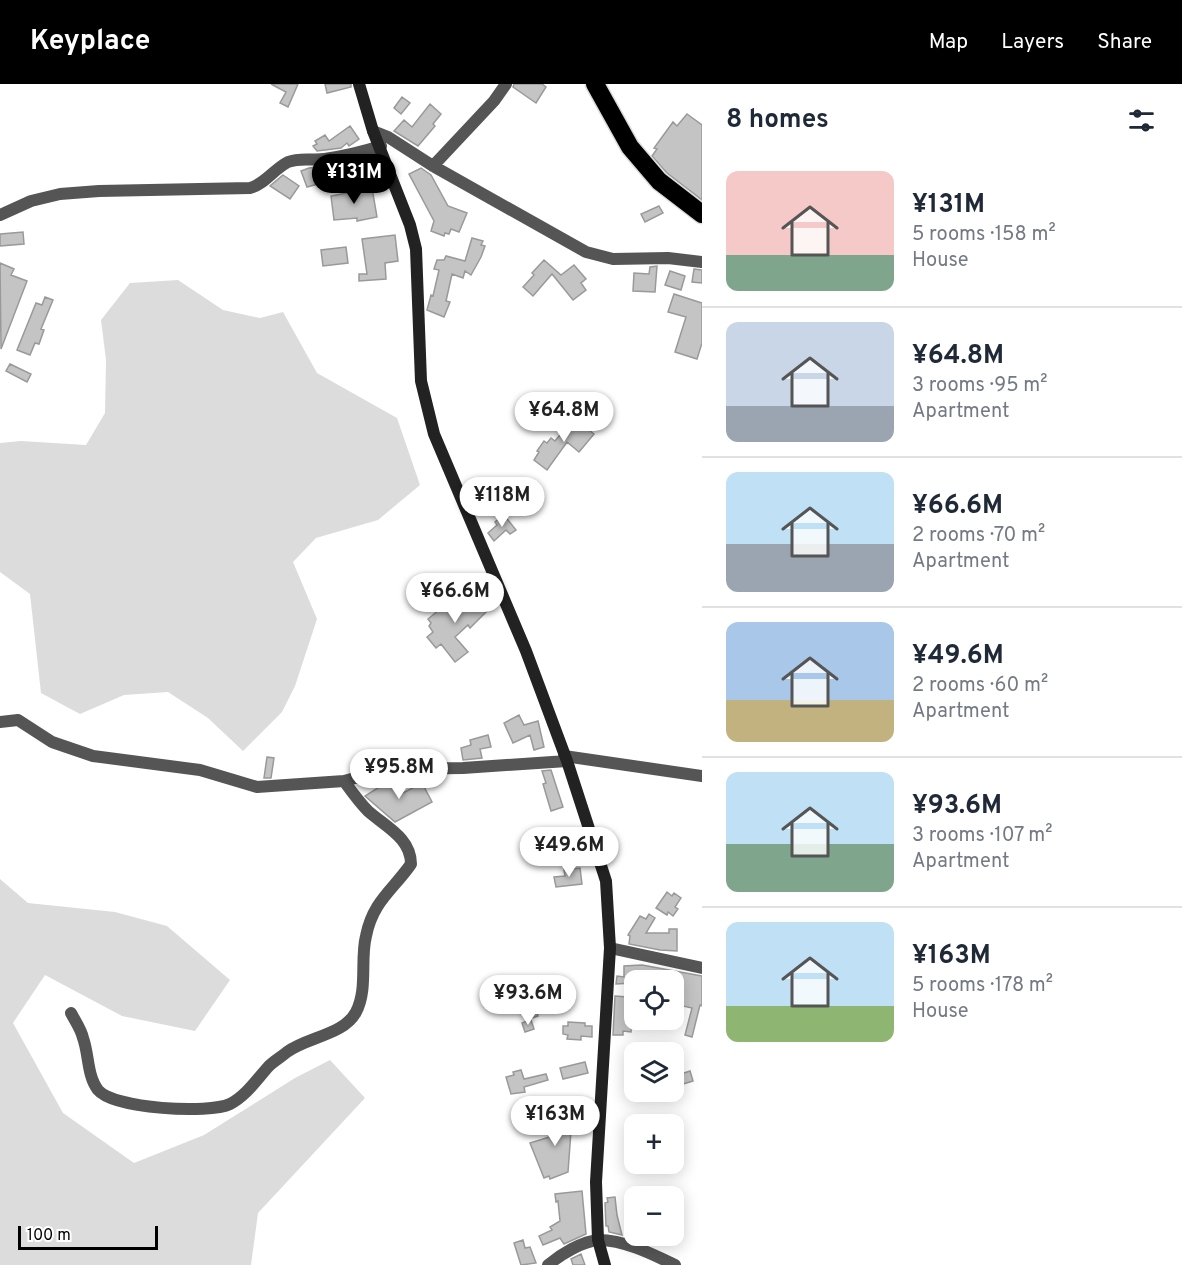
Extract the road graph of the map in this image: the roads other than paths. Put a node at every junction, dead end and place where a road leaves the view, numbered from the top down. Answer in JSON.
{"nodes":[{"id":1,"x":359,"y":84,"type":"edge"},
{"id":2,"x":506,"y":84,"type":"edge"},
{"id":3,"x":595,"y":84,"type":"edge"},
{"id":4,"x":373,"y":131,"type":"junction"},
{"id":5,"x":381,"y":147,"type":"junction"},
{"id":6,"x":432,"y":166,"type":"junction"},
{"id":7,"x":702,"y":214,"type":"edge"},
{"id":8,"x":0,"y":215,"type":"edge"},
{"id":9,"x":702,"y":262,"type":"edge"},
{"id":10,"x":0,"y":722,"type":"edge"},
{"id":11,"x":565,"y":758,"type":"junction"},
{"id":12,"x":702,"y":776,"type":"edge"},
{"id":13,"x":344,"y":781,"type":"junction"},
{"id":14,"x":610,"y":948,"type":"junction"},
{"id":15,"x":702,"y":968,"type":"edge"},
{"id":16,"x":71,"y":1013,"type":"dead end"},
{"id":17,"x":598,"y":1240,"type":"junction"},
{"id":18,"x":548,"y":1265,"type":"edge"},
{"id":19,"x":605,"y":1265,"type":"edge"},
{"id":20,"x":675,"y":1265,"type":"edge"}],
"edges":[{"from":1,"to":4,"type":"street"},
{"from":2,"to":6,"type":"street"},
{"from":3,"to":7,"type":"highway"},
{"from":4,"to":5,"type":"street"},
{"from":4,"to":6,"type":"street"},
{"from":5,"to":8,"type":"street"},
{"from":5,"to":11,"type":"street"},
{"from":6,"to":9,"type":"street"},
{"from":10,"to":13,"type":"street"},
{"from":11,"to":12,"type":"street"},
{"from":11,"to":13,"type":"street"},
{"from":11,"to":14,"type":"street"},
{"from":13,"to":16,"type":"street"},
{"from":14,"to":15,"type":"street"},
{"from":14,"to":17,"type":"street"},
{"from":17,"to":18,"type":"street"},
{"from":17,"to":19,"type":"street"},
{"from":17,"to":20,"type":"street"}]}
